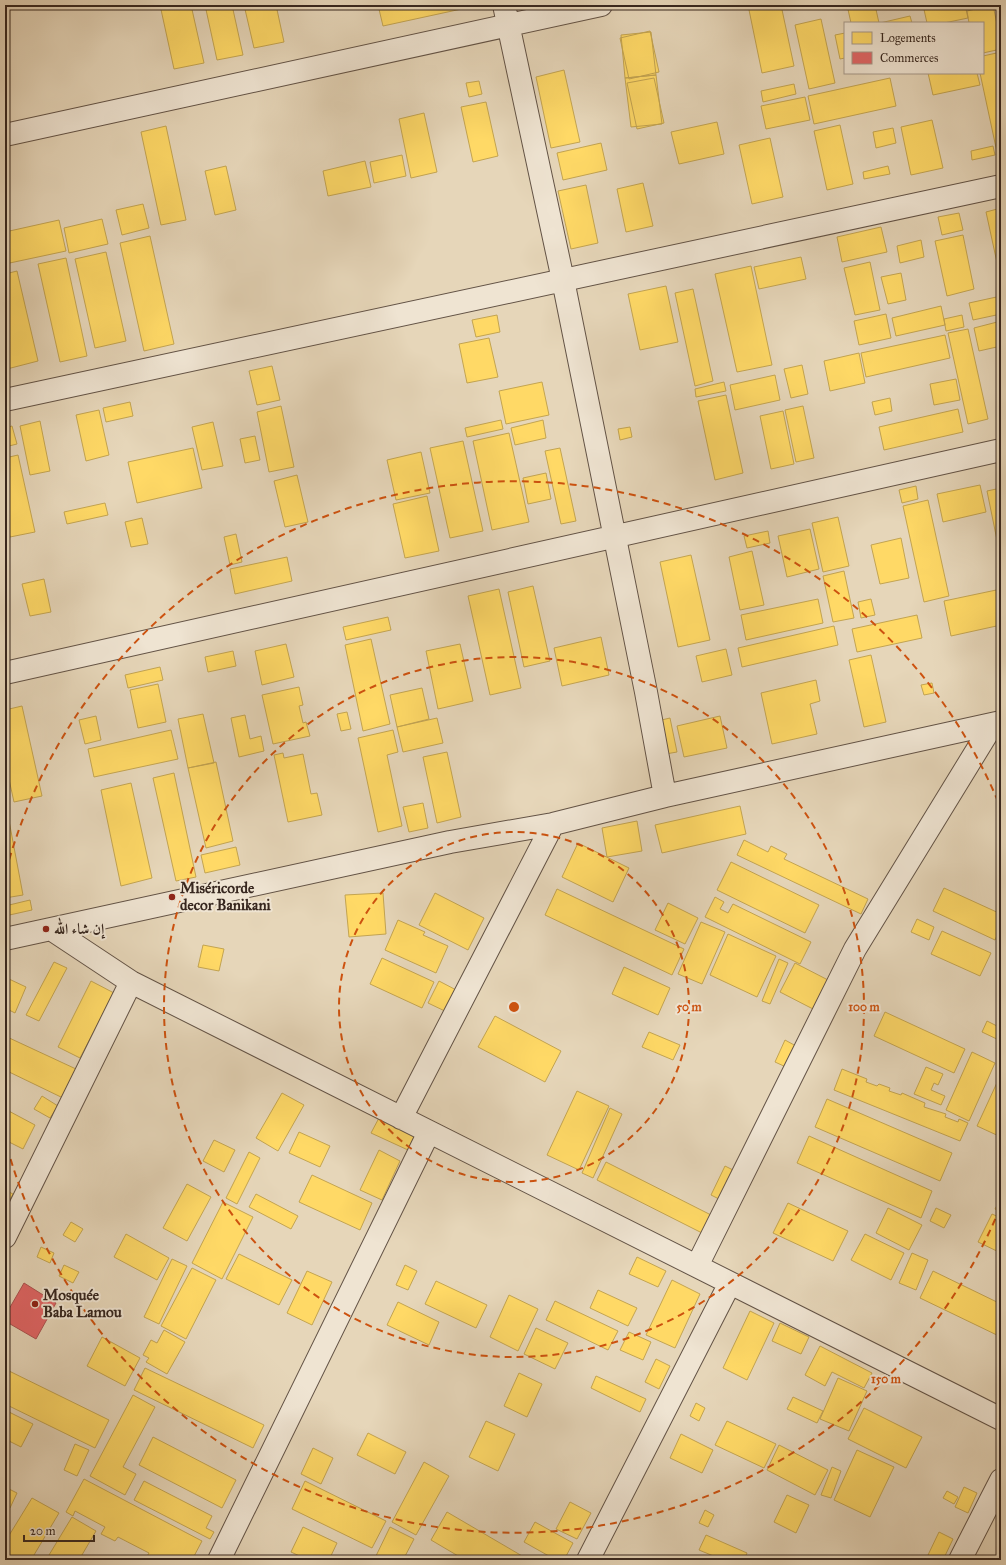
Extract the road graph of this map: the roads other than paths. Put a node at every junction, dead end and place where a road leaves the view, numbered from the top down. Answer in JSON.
{"nodes":[{"id":1,"x":601,"y":5,"type":"edge"},
{"id":2,"x":506,"y":15,"type":"edge"},
{"id":3,"x":5,"y":135,"type":"edge"},
{"id":4,"x":1001,"y":186,"type":"edge"},
{"id":5,"x":563,"y":280,"type":"junction"},
{"id":6,"x":5,"y":400,"type":"edge"},
{"id":7,"x":1001,"y":450,"type":"edge"},
{"id":8,"x":615,"y":536,"type":"junction"},
{"id":9,"x":5,"y":673,"type":"edge"},
{"id":10,"x":997,"y":723,"type":"edge"},
{"id":11,"x":665,"y":796,"type":"junction"},
{"id":12,"x":553,"y":824,"type":"junction"},
{"id":13,"x":51,"y":929,"type":"junction"},
{"id":14,"x":5,"y":939,"type":"edge"},
{"id":15,"x":131,"y":982,"type":"junction"},
{"id":16,"x":401,"y":1118,"type":"junction"},
{"id":17,"x":429,"y":1132,"type":"junction"},
{"id":18,"x":5,"y":1237,"type":"edge"},
{"id":19,"x":697,"y":1266,"type":"junction"},
{"id":20,"x":730,"y":1283,"type":"junction"},
{"id":21,"x":1000,"y":1417,"type":"edge"},
{"id":22,"x":1001,"y":1480,"type":"edge"},
{"id":23,"x":219,"y":1560,"type":"edge"},
{"id":24,"x":588,"y":1560,"type":"edge"},
{"id":25,"x":960,"y":1560,"type":"edge"}],
"edges":[{"from":1,"to":2,"type":"street"},
{"from":2,"to":3,"type":"street"},
{"from":2,"to":5,"type":"street"},
{"from":4,"to":5,"type":"street"},
{"from":5,"to":6,"type":"street"},
{"from":5,"to":8,"type":"street"},
{"from":7,"to":8,"type":"street"},
{"from":8,"to":9,"type":"street"},
{"from":8,"to":11,"type":"street"},
{"from":10,"to":11,"type":"street"},
{"from":10,"to":19,"type":"street"},
{"from":11,"to":12,"type":"street"},
{"from":12,"to":13,"type":"street"},
{"from":12,"to":16,"type":"street"},
{"from":13,"to":14,"type":"street"},
{"from":13,"to":15,"type":"street"},
{"from":15,"to":16,"type":"street"},
{"from":15,"to":18,"type":"street"},
{"from":16,"to":17,"type":"street"},
{"from":17,"to":19,"type":"street"},
{"from":17,"to":23,"type":"street"},
{"from":19,"to":20,"type":"street"},
{"from":20,"to":21,"type":"street"},
{"from":20,"to":24,"type":"street"},
{"from":22,"to":25,"type":"street"}]}
